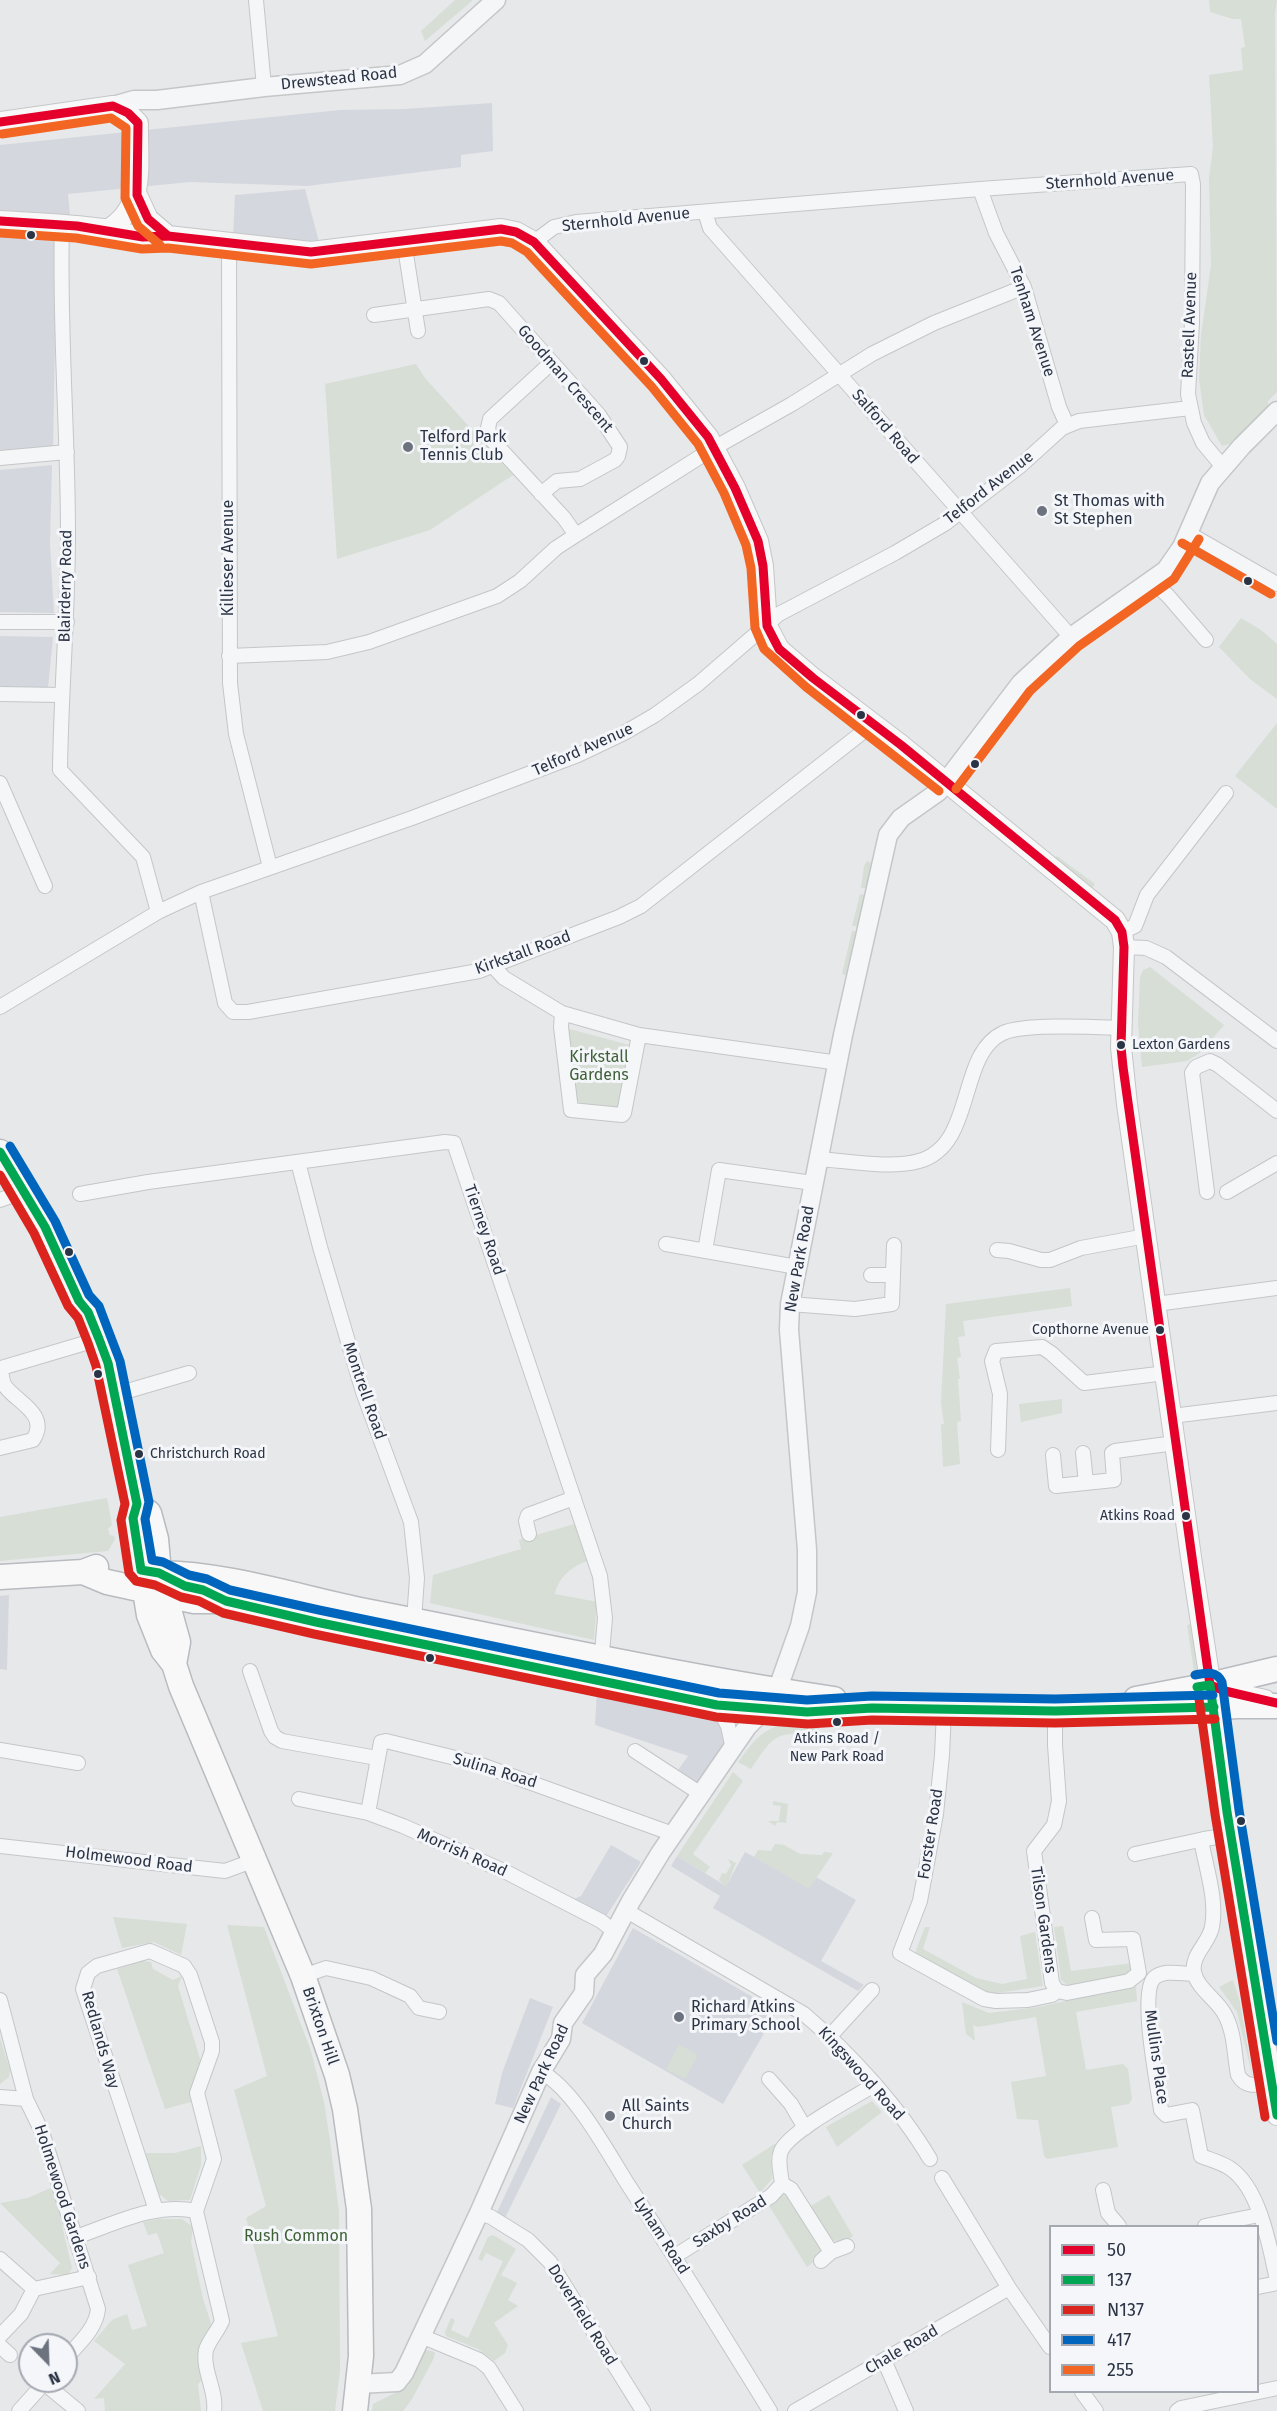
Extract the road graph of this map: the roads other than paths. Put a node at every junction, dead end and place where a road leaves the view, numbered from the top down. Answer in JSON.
{"nodes":[{"id":1,"x":256,"y":0,"type":"edge"},
{"id":2,"x":496,"y":0,"type":"edge"},
{"id":3,"x":264,"y":87,"type":"junction"},
{"id":4,"x":157,"y":100,"type":"junction"},
{"id":5,"x":112,"y":106,"type":"junction"},
{"id":6,"x":0,"y":122,"type":"edge"},
{"id":7,"x":138,"y":123,"type":"junction"},
{"id":8,"x":1191,"y":174,"type":"joint"},
{"id":9,"x":980,"y":189,"type":"junction"},
{"id":10,"x":136,"y":195,"type":"junction"},
{"id":11,"x":705,"y":212,"type":"junction"},
{"id":12,"x":0,"y":220,"type":"edge"},
{"id":13,"x":62,"y":225,"type":"junction"},
{"id":14,"x":107,"y":230,"type":"junction"},
{"id":15,"x":168,"y":236,"type":"junction"},
{"id":16,"x":404,"y":241,"type":"junction"},
{"id":17,"x":534,"y":242,"type":"junction"},
{"id":18,"x":229,"y":243,"type":"junction"},
{"id":19,"x":1024,"y":287,"type":"junction"},
{"id":20,"x":415,"y":309,"type":"junction"},
{"id":21,"x":374,"y":315,"type":"dead end"},
{"id":22,"x":418,"y":331,"type":"dead end"},
{"id":23,"x":551,"y":363,"type":"junction"},
{"id":24,"x":839,"y":374,"type":"junction"},
{"id":25,"x":1190,"y":408,"type":"junction"},
{"id":26,"x":1277,"y":411,"type":"edge"},
{"id":27,"x":1067,"y":424,"type":"junction"},
{"id":28,"x":714,"y":448,"type":"junction"},
{"id":29,"x":67,"y":452,"type":"junction"},
{"id":30,"x":0,"y":458,"type":"edge"},
{"id":31,"x":1222,"y":467,"type":"junction"},
{"id":32,"x":541,"y":494,"type":"junction"},
{"id":33,"x":961,"y":513,"type":"junction"},
{"id":34,"x":1188,"y":533,"type":"junction"},
{"id":35,"x":576,"y":535,"type":"junction"},
{"id":36,"x":1153,"y":581,"type":"junction"},
{"id":37,"x":1277,"y":584,"type":"edge"},
{"id":38,"x":0,"y":622,"type":"edge"},
{"id":39,"x":67,"y":622,"type":"junction"},
{"id":40,"x":766,"y":626,"type":"junction"},
{"id":41,"x":1071,"y":637,"type":"junction"},
{"id":42,"x":1206,"y":640,"type":"dead end"},
{"id":43,"x":229,"y":656,"type":"junction"},
{"id":44,"x":0,"y":694,"type":"edge"},
{"id":45,"x":61,"y":695,"type":"junction"},
{"id":46,"x":873,"y":724,"type":"junction"},
{"id":47,"x":946,"y":782,"type":"junction"},
{"id":48,"x":0,"y":783,"type":"edge"},
{"id":49,"x":1226,"y":793,"type":"dead end"},
{"id":50,"x":270,"y":867,"type":"junction"},
{"id":51,"x":45,"y":886,"type":"dead end"},
{"id":52,"x":201,"y":892,"type":"junction"},
{"id":53,"x":158,"y":912,"type":"junction"},
{"id":54,"x":1123,"y":940,"type":"junction"},
{"id":55,"x":494,"y":966,"type":"junction"},
{"id":56,"x":0,"y":1006,"type":"edge"},
{"id":57,"x":562,"y":1013,"type":"junction"},
{"id":58,"x":1121,"y":1028,"type":"junction"},
{"id":59,"x":639,"y":1035,"type":"junction"},
{"id":60,"x":1277,"y":1041,"type":"edge"},
{"id":61,"x":839,"y":1063,"type":"junction"},
{"id":62,"x":1277,"y":1111,"type":"edge"},
{"id":63,"x":0,"y":1152,"type":"edge"},
{"id":64,"x":819,"y":1159,"type":"junction"},
{"id":65,"x":298,"y":1162,"type":"junction"},
{"id":66,"x":1277,"y":1163,"type":"edge"},
{"id":67,"x":813,"y":1183,"type":"junction"},
{"id":68,"x":25,"y":1191,"type":"junction"},
{"id":69,"x":1207,"y":1192,"type":"dead end"},
{"id":70,"x":1227,"y":1192,"type":"dead end"},
{"id":71,"x":80,"y":1194,"type":"dead end"},
{"id":72,"x":0,"y":1200,"type":"edge"},
{"id":73,"x":1146,"y":1236,"type":"junction"},
{"id":74,"x":666,"y":1244,"type":"dead end"},
{"id":75,"x":894,"y":1245,"type":"dead end"},
{"id":76,"x":996,"y":1250,"type":"dead end"},
{"id":77,"x":705,"y":1251,"type":"junction"},
{"id":78,"x":797,"y":1267,"type":"junction"},
{"id":79,"x":871,"y":1275,"type":"dead end"},
{"id":80,"x":893,"y":1275,"type":"junction"},
{"id":81,"x":1277,"y":1288,"type":"edge"},
{"id":82,"x":790,"y":1304,"type":"junction"},
{"id":83,"x":1156,"y":1304,"type":"junction"},
{"id":84,"x":99,"y":1339,"type":"junction"},
{"id":85,"x":0,"y":1368,"type":"edge"},
{"id":86,"x":189,"y":1373,"type":"dead end"},
{"id":87,"x":1166,"y":1373,"type":"junction"},
{"id":88,"x":114,"y":1395,"type":"junction"},
{"id":89,"x":1277,"y":1403,"type":"edge"},
{"id":90,"x":1172,"y":1416,"type":"junction"},
{"id":91,"x":1175,"y":1443,"type":"junction"},
{"id":92,"x":0,"y":1448,"type":"edge"},
{"id":93,"x":999,"y":1450,"type":"dead end"},
{"id":94,"x":1083,"y":1453,"type":"dead end"},
{"id":95,"x":1053,"y":1455,"type":"dead end"},
{"id":96,"x":1086,"y":1483,"type":"junction"},
{"id":97,"x":574,"y":1498,"type":"junction"},
{"id":98,"x":529,"y":1534,"type":"dead end"},
{"id":99,"x":0,"y":1577,"type":"edge"},
{"id":100,"x":152,"y":1581,"type":"junction"},
{"id":101,"x":414,"y":1620,"type":"junction"},
{"id":102,"x":600,"y":1669,"type":"junction"},
{"id":103,"x":1277,"y":1669,"type":"edge"},
{"id":104,"x":250,"y":1671,"type":"dead end"},
{"id":105,"x":1212,"y":1696,"type":"junction"},
{"id":106,"x":773,"y":1702,"type":"junction"},
{"id":107,"x":717,"y":1705,"type":"junction"},
{"id":108,"x":1277,"y":1705,"type":"edge"},
{"id":109,"x":944,"y":1710,"type":"junction"},
{"id":110,"x":1066,"y":1711,"type":"junction"},
{"id":111,"x":733,"y":1749,"type":"junction"},
{"id":112,"x":0,"y":1750,"type":"edge"},
{"id":113,"x":635,"y":1751,"type":"dead end"},
{"id":114,"x":377,"y":1758,"type":"junction"},
{"id":115,"x":78,"y":1763,"type":"dead end"},
{"id":116,"x":701,"y":1794,"type":"junction"},
{"id":117,"x":299,"y":1799,"type":"dead end"},
{"id":118,"x":368,"y":1813,"type":"junction"},
{"id":119,"x":673,"y":1834,"type":"junction"},
{"id":120,"x":1231,"y":1835,"type":"junction"},
{"id":121,"x":1204,"y":1839,"type":"junction"},
{"id":122,"x":0,"y":1846,"type":"edge"},
{"id":123,"x":1134,"y":1854,"type":"dead end"},
{"id":124,"x":255,"y":1860,"type":"junction"},
{"id":125,"x":626,"y":1910,"type":"junction"},
{"id":126,"x":1092,"y":1918,"type":"dead end"},
{"id":127,"x":615,"y":1932,"type":"junction"},
{"id":128,"x":900,"y":1953,"type":"joint"},
{"id":129,"x":1194,"y":1974,"type":"junction"},
{"id":130,"x":303,"y":1976,"type":"junction"},
{"id":131,"x":872,"y":1990,"type":"dead end"},
{"id":132,"x":1057,"y":1991,"type":"junction"},
{"id":133,"x":0,"y":2000,"type":"edge"},
{"id":134,"x":440,"y":2012,"type":"dead end"},
{"id":135,"x":830,"y":2036,"type":"junction"},
{"id":136,"x":541,"y":2072,"type":"junction"},
{"id":137,"x":769,"y":2079,"type":"dead end"},
{"id":138,"x":1272,"y":2082,"type":"junction"},
{"id":139,"x":874,"y":2085,"type":"junction"},
{"id":140,"x":0,"y":2097,"type":"edge"},
{"id":141,"x":26,"y":2099,"type":"junction"},
{"id":142,"x":1277,"y":2115,"type":"edge"},
{"id":143,"x":805,"y":2128,"type":"junction"},
{"id":144,"x":930,"y":2159,"type":"dead end"},
{"id":145,"x":942,"y":2178,"type":"dead end"},
{"id":146,"x":782,"y":2184,"type":"junction"},
{"id":147,"x":1103,"y":2190,"type":"dead end"},
{"id":148,"x":156,"y":2210,"type":"junction"},
{"id":149,"x":196,"y":2211,"type":"junction"},
{"id":150,"x":479,"y":2213,"type":"junction"},
{"id":151,"x":1259,"y":2216,"type":"junction"},
{"id":152,"x":1118,"y":2225,"type":"edge"},
{"id":153,"x":1210,"y":2225,"type":"edge"},
{"id":154,"x":76,"y":2237,"type":"junction"},
{"id":155,"x":847,"y":2246,"type":"dead end"},
{"id":156,"x":675,"y":2256,"type":"junction"},
{"id":157,"x":0,"y":2259,"type":"edge"},
{"id":158,"x":89,"y":2277,"type":"junction"},
{"id":159,"x":1277,"y":2281,"type":"edge"},
{"id":160,"x":1259,"y":2286,"type":"edge"},
{"id":161,"x":1009,"y":2288,"type":"junction"},
{"id":162,"x":34,"y":2289,"type":"junction"},
{"id":163,"x":421,"y":2336,"type":"junction"},
{"id":164,"x":0,"y":2337,"type":"edge"},
{"id":165,"x":78,"y":2343,"type":"edge"},
{"id":166,"x":1049,"y":2346,"type":"edge"},
{"id":167,"x":884,"y":2360,"type":"junction"},
{"id":168,"x":358,"y":2384,"type":"junction"},
{"id":169,"x":1277,"y":2388,"type":"edge"},
{"id":170,"x":1259,"y":2392,"type":"edge"},
{"id":171,"x":35,"y":2393,"type":"edge"},
{"id":172,"x":58,"y":2393,"type":"edge"},
{"id":173,"x":1083,"y":2393,"type":"edge"},
{"id":174,"x":1253,"y":2393,"type":"edge"},
{"id":175,"x":19,"y":2411,"type":"edge"},
{"id":176,"x":78,"y":2411,"type":"edge"},
{"id":177,"x":214,"y":2411,"type":"edge"},
{"id":178,"x":355,"y":2411,"type":"edge"},
{"id":179,"x":516,"y":2411,"type":"edge"},
{"id":180,"x":643,"y":2411,"type":"edge"},
{"id":181,"x":770,"y":2411,"type":"edge"},
{"id":182,"x":795,"y":2411,"type":"edge"},
{"id":183,"x":906,"y":2411,"type":"edge"},
{"id":184,"x":1096,"y":2411,"type":"edge"},
{"id":185,"x":1177,"y":2411,"type":"edge"}],
"edges":[{"from":1,"to":3,"type":"street"},
{"from":2,"to":3,"type":"street","name":"Drewstead Road"},
{"from":3,"to":4,"type":"street","name":"Drewstead Road"},
{"from":4,"to":5,"type":"street","name":"Drewstead Road"},
{"from":4,"to":7,"type":"street"},
{"from":5,"to":6,"type":"main road","name":"Drewstead Road"},
{"from":5,"to":7,"type":"main road"},
{"from":7,"to":10,"type":"main road"},
{"from":8,"to":9,"type":"street","name":"Sternhold Avenue"},
{"from":8,"to":25,"type":"street","name":"Rastell Avenue"},
{"from":9,"to":11,"type":"street","name":"Sternhold Avenue"},
{"from":9,"to":19,"type":"street","name":"Tenham Avenue"},
{"from":10,"to":14,"type":"main road"},
{"from":10,"to":15,"type":"main road"},
{"from":11,"to":17,"type":"street","name":"Sternhold Avenue"},
{"from":11,"to":24,"type":"street","name":"Salford Road"},
{"from":12,"to":13,"type":"main road"},
{"from":13,"to":14,"type":"main road"},
{"from":13,"to":29,"type":"street","name":"Blairderry Road"},
{"from":14,"to":15,"type":"main road"},
{"from":15,"to":18,"type":"main road"},
{"from":16,"to":17,"type":"main road"},
{"from":16,"to":18,"type":"main road"},
{"from":16,"to":20,"type":"street"},
{"from":17,"to":28,"type":"main road"},
{"from":18,"to":43,"type":"street","name":"Killieser Avenue"},
{"from":19,"to":24,"type":"street"},
{"from":19,"to":27,"type":"street","name":"Tenham Avenue"},
{"from":20,"to":21,"type":"street","name":"Goodman Crescent"},
{"from":20,"to":22,"type":"street"},
{"from":20,"to":23,"type":"street","name":"Goodman Crescent"},
{"from":23,"to":32,"type":"street"},
{"from":23,"to":32,"type":"street","name":"Goodman Crescent"},
{"from":24,"to":28,"type":"street"},
{"from":24,"to":33,"type":"street","name":"Salford Road"},
{"from":25,"to":27,"type":"street"},
{"from":25,"to":31,"type":"street","name":"Rastell Avenue"},
{"from":26,"to":31,"type":"street","name":"New Park Road"},
{"from":27,"to":33,"type":"street","name":"Telford Avenue"},
{"from":28,"to":35,"type":"street"},
{"from":28,"to":40,"type":"main road"},
{"from":29,"to":30,"type":"street"},
{"from":29,"to":39,"type":"street","name":"Blairderry Road"},
{"from":31,"to":34,"type":"street","name":"New Park Road"},
{"from":32,"to":35,"type":"street"},
{"from":33,"to":40,"type":"street","name":"Telford Avenue"},
{"from":33,"to":41,"type":"street","name":"Salford Road"},
{"from":34,"to":36,"type":"street","name":"New Park Road"},
{"from":34,"to":37,"type":"street"},
{"from":35,"to":43,"type":"street"},
{"from":36,"to":41,"type":"street","name":"New Park Road"},
{"from":36,"to":42,"type":"street"},
{"from":38,"to":39,"type":"street"},
{"from":39,"to":45,"type":"street","name":"Blairderry Road"},
{"from":40,"to":46,"type":"main road"},
{"from":40,"to":50,"type":"street","name":"Telford Avenue"},
{"from":41,"to":47,"type":"street","name":"New Park Road"},
{"from":43,"to":50,"type":"street","name":"Killieser Avenue"},
{"from":44,"to":45,"type":"street"},
{"from":45,"to":53,"type":"street","name":"Blairderry Road"},
{"from":46,"to":47,"type":"main road"},
{"from":46,"to":55,"type":"street","name":"Kirkstall Road"},
{"from":47,"to":54,"type":"main road"},
{"from":47,"to":61,"type":"street","name":"New Park Road"},
{"from":48,"to":51,"type":"street"},
{"from":49,"to":54,"type":"street"},
{"from":50,"to":52,"type":"street","name":"Telford Avenue"},
{"from":52,"to":53,"type":"street","name":"Telford Avenue"},
{"from":52,"to":55,"type":"street","name":"Kirkstall Road"},
{"from":53,"to":56,"type":"street","name":"Telford Avenue"},
{"from":54,"to":58,"type":"main road"},
{"from":54,"to":60,"type":"street"},
{"from":55,"to":57,"type":"street"},
{"from":57,"to":59,"type":"street"},
{"from":57,"to":59,"type":"street"},
{"from":58,"to":64,"type":"street"},
{"from":58,"to":73,"type":"main road"},
{"from":59,"to":61,"type":"street"},
{"from":61,"to":64,"type":"street","name":"New Park Road"},
{"from":62,"to":69,"type":"street"},
{"from":63,"to":68,"type":"highway"},
{"from":64,"to":67,"type":"street","name":"New Park Road"},
{"from":65,"to":71,"type":"street","name":"Tierney Road"},
{"from":65,"to":97,"type":"street","name":"Tierney Road"},
{"from":65,"to":101,"type":"street","name":"Montrell Road"},
{"from":66,"to":70,"type":"street"},
{"from":67,"to":77,"type":"street"},
{"from":67,"to":78,"type":"street","name":"New Park Road"},
{"from":68,"to":72,"type":"street"},
{"from":68,"to":84,"type":"highway"},
{"from":73,"to":76,"type":"street"},
{"from":73,"to":83,"type":"main road"},
{"from":74,"to":77,"type":"street"},
{"from":75,"to":80,"type":"street"},
{"from":77,"to":78,"type":"street"},
{"from":78,"to":82,"type":"street","name":"New Park Road"},
{"from":79,"to":80,"type":"street"},
{"from":80,"to":82,"type":"street"},
{"from":81,"to":83,"type":"street"},
{"from":82,"to":106,"type":"street","name":"New Park Road"},
{"from":83,"to":87,"type":"main road"},
{"from":84,"to":85,"type":"street"},
{"from":84,"to":88,"type":"highway"},
{"from":85,"to":92,"type":"street"},
{"from":86,"to":88,"type":"street"},
{"from":87,"to":90,"type":"main road"},
{"from":87,"to":93,"type":"street"},
{"from":88,"to":100,"type":"highway","name":"Brixton Hill"},
{"from":89,"to":90,"type":"street"},
{"from":90,"to":91,"type":"main road"},
{"from":91,"to":96,"type":"street"},
{"from":91,"to":105,"type":"main road"},
{"from":94,"to":96,"type":"street"},
{"from":95,"to":96,"type":"street"},
{"from":97,"to":98,"type":"street"},
{"from":97,"to":102,"type":"street","name":"Tierney Road"},
{"from":99,"to":100,"type":"highway"},
{"from":100,"to":101,"type":"highway"},
{"from":100,"to":102,"type":"highway"},
{"from":100,"to":124,"type":"highway","name":"Brixton Hill"},
{"from":101,"to":102,"type":"highway"},
{"from":102,"to":106,"type":"highway"},
{"from":102,"to":107,"type":"highway"},
{"from":103,"to":105,"type":"highway"},
{"from":104,"to":114,"type":"street"},
{"from":105,"to":108,"type":"highway"},
{"from":105,"to":110,"type":"highway"},
{"from":105,"to":120,"type":"main road"},
{"from":106,"to":107,"type":"highway"},
{"from":106,"to":109,"type":"highway"},
{"from":106,"to":111,"type":"street","name":"New Park Road"},
{"from":107,"to":111,"type":"street"},
{"from":109,"to":110,"type":"highway"},
{"from":109,"to":128,"type":"street","name":"Forster Road"},
{"from":110,"to":132,"type":"street","name":"Tilson Gardens"},
{"from":111,"to":116,"type":"street","name":"New Park Road"},
{"from":112,"to":115,"type":"street"},
{"from":113,"to":116,"type":"street"},
{"from":114,"to":118,"type":"street"},
{"from":114,"to":119,"type":"street","name":"Sulina Road"},
{"from":116,"to":119,"type":"street","name":"New Park Road"},
{"from":117,"to":118,"type":"street","name":"Morrish Road"},
{"from":118,"to":127,"type":"street","name":"Morrish Road"},
{"from":119,"to":125,"type":"street","name":"New Park Road"},
{"from":120,"to":121,"type":"street"},
{"from":120,"to":138,"type":"main road"},
{"from":121,"to":123,"type":"street"},
{"from":121,"to":129,"type":"street"},
{"from":122,"to":124,"type":"street","name":"Holmewood Road"},
{"from":124,"to":130,"type":"highway","name":"Brixton Hill"},
{"from":125,"to":127,"type":"street","name":"New Park Road"},
{"from":125,"to":135,"type":"street","name":"Kingswood Road"},
{"from":126,"to":132,"type":"street","name":"Tilson Gardens"},
{"from":127,"to":136,"type":"street","name":"New Park Road"},
{"from":128,"to":132,"type":"street","name":"Tilson Gardens"},
{"from":129,"to":138,"type":"street"},
{"from":129,"to":151,"type":"street","name":"Mullins Place"},
{"from":130,"to":134,"type":"street"},
{"from":130,"to":168,"type":"highway","name":"Brixton Hill"},
{"from":131,"to":135,"type":"street"},
{"from":133,"to":141,"type":"street","name":"Holmewood Gardens"},
{"from":135,"to":139,"type":"street","name":"Kingswood Road"},
{"from":136,"to":150,"type":"street","name":"New Park Road"},
{"from":136,"to":156,"type":"street","name":"Lyham Road"},
{"from":137,"to":143,"type":"street"},
{"from":138,"to":142,"type":"main road"},
{"from":139,"to":143,"type":"street","name":"Saxby Road"},
{"from":139,"to":144,"type":"street","name":"Kingswood Road"},
{"from":140,"to":141,"type":"street"},
{"from":141,"to":154,"type":"street","name":"Holmewood Gardens"},
{"from":143,"to":146,"type":"street","name":"Saxby Road"},
{"from":145,"to":161,"type":"street"},
{"from":146,"to":155,"type":"street","name":"Saxby Road"},
{"from":146,"to":156,"type":"street","name":"Saxby Road"},
{"from":147,"to":152,"type":"street"},
{"from":148,"to":149,"type":"street"},
{"from":148,"to":149,"type":"street","name":"Redlands Way"},
{"from":148,"to":154,"type":"street"},
{"from":149,"to":177,"type":"street"},
{"from":150,"to":163,"type":"street","name":"New Park Road"},
{"from":150,"to":180,"type":"street","name":"Doverfield Road"},
{"from":151,"to":153,"type":"street"},
{"from":151,"to":159,"type":"street"},
{"from":154,"to":158,"type":"street","name":"Holmewood Gardens"},
{"from":156,"to":181,"type":"street","name":"Lyham Road"},
{"from":157,"to":162,"type":"street"},
{"from":158,"to":162,"type":"street"},
{"from":158,"to":165,"type":"street","name":"Holmewood Gardens"},
{"from":159,"to":160,"type":"street"},
{"from":161,"to":166,"type":"street"},
{"from":161,"to":167,"type":"street","name":"Chale Road"},
{"from":162,"to":164,"type":"street"},
{"from":163,"to":168,"type":"street","name":"New Park Road"},
{"from":163,"to":179,"type":"street"},
{"from":167,"to":182,"type":"street","name":"Chale Road"},
{"from":167,"to":183,"type":"street"},
{"from":168,"to":178,"type":"highway","name":"Brixton Hill"},
{"from":169,"to":170,"type":"street"},
{"from":171,"to":175,"type":"street"},
{"from":172,"to":176,"type":"street"},
{"from":173,"to":184,"type":"street"},
{"from":174,"to":185,"type":"street"}]}
